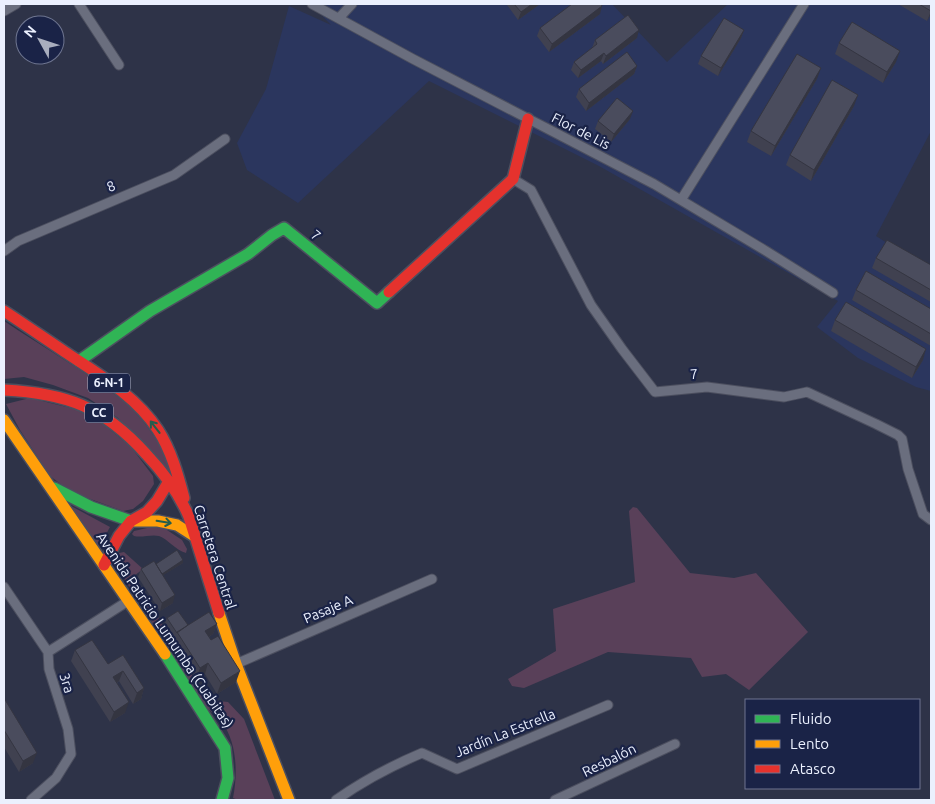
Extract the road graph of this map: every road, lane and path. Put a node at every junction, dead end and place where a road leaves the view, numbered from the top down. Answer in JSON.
{"nodes":[{"id":1,"x":16,"y":4,"type":"edge"},
{"id":2,"x":80,"y":4,"type":"edge"},
{"id":3,"x":312,"y":4,"type":"edge"},
{"id":4,"x":352,"y":4,"type":"edge"},
{"id":5,"x":804,"y":4,"type":"edge"},
{"id":6,"x":4,"y":11,"type":"edge"},
{"id":7,"x":339,"y":18,"type":"junction"},
{"id":8,"x":119,"y":65,"type":"dead end"},
{"id":9,"x":528,"y":119,"type":"junction"},
{"id":10,"x":225,"y":139,"type":"dead end"},
{"id":11,"x":513,"y":179,"type":"junction"},
{"id":12,"x":681,"y":200,"type":"junction"},
{"id":13,"x":4,"y":251,"type":"edge"},
{"id":14,"x":832,"y":293,"type":"dead end"},
{"id":15,"x":4,"y":311,"type":"edge"},
{"id":16,"x":79,"y":361,"type":"junction"},
{"id":17,"x":4,"y":390,"type":"edge"},
{"id":18,"x":4,"y":420,"type":"edge"},
{"id":19,"x":177,"y":470,"type":"junction"},
{"id":20,"x":169,"y":481,"type":"junction"},
{"id":21,"x":49,"y":486,"type":"junction"},
{"id":22,"x":189,"y":515,"type":"junction"},
{"id":23,"x":931,"y":520,"type":"edge"},
{"id":24,"x":131,"y":522,"type":"junction"},
{"id":25,"x":194,"y":536,"type":"junction"},
{"id":26,"x":104,"y":565,"type":"junction"},
{"id":27,"x":432,"y":579,"type":"dead end"},
{"id":28,"x":4,"y":588,"type":"edge"},
{"id":29,"x":128,"y":601,"type":"junction"},
{"id":30,"x":48,"y":652,"type":"junction"},
{"id":31,"x":236,"y":664,"type":"junction"},
{"id":32,"x":608,"y":705,"type":"dead end"},
{"id":33,"x":675,"y":744,"type":"dead end"},
{"id":34,"x":31,"y":800,"type":"edge"},
{"id":35,"x":222,"y":800,"type":"edge"},
{"id":36,"x":289,"y":800,"type":"edge"},
{"id":37,"x":336,"y":800,"type":"edge"},
{"id":38,"x":555,"y":800,"type":"edge"}],
"edges":[{"from":1,"to":6,"type":"street"},
{"from":2,"to":8,"type":"street"},
{"from":3,"to":7,"type":"street","name":"Flor de Lis"},
{"from":4,"to":7,"type":"street"},
{"from":5,"to":12,"type":"street"},
{"from":7,"to":9,"type":"street","name":"Flor de Lis"},
{"from":9,"to":11,"type":"main road"},
{"from":9,"to":12,"type":"street","name":"Flor de Lis"},
{"from":10,"to":13,"type":"street","name":"8"},
{"from":11,"to":16,"type":"main road","name":"7"},
{"from":11,"to":23,"type":"street","name":"7"},
{"from":12,"to":14,"type":"street","name":"Flor de Lis"},
{"from":15,"to":16,"type":"main road","number":"6-N-1"},
{"from":19,"to":16,"type":"main road","number":"6-N-1","one_way":true},
{"from":17,"to":20,"type":"main road","name":"Carretera Central","number":"CC"},
{"from":18,"to":21,"type":"main road","name":"Avenida Patricio Lumumba (Cuabitas)"},
{"from":19,"to":20,"type":"main road"},
{"from":19,"to":22,"type":"main road"},
{"from":20,"to":22,"type":"main road","name":"Carretera Central","number":"CC"},
{"from":20,"to":24,"type":"main road"},
{"from":21,"to":24,"type":"main road"},
{"from":21,"to":26,"type":"main road","name":"Avenida Patricio Lumumba (Cuabitas)"},
{"from":22,"to":25,"type":"main road","name":"Carretera Central","number":"CC"},
{"from":24,"to":25,"type":"main road","one_way":true},
{"from":24,"to":26,"type":"main road"},
{"from":25,"to":31,"type":"main road","name":"Carretera Central","number":"CC"},
{"from":26,"to":29,"type":"main road","name":"Avenida Patricio Lumumba (Cuabitas)"},
{"from":27,"to":31,"type":"street","name":"Pasaje A"},
{"from":28,"to":30,"type":"street"},
{"from":29,"to":30,"type":"street"},
{"from":29,"to":35,"type":"main road","name":"Avenida Patricio Lumumba (Cuabitas)"},
{"from":30,"to":34,"type":"street","name":"3ra"},
{"from":31,"to":36,"type":"main road","name":"Carretera Central","number":"CC"},
{"from":32,"to":37,"type":"street","name":"Jardín La Estrella"},
{"from":33,"to":38,"type":"street","name":"Resbalón"}]}
